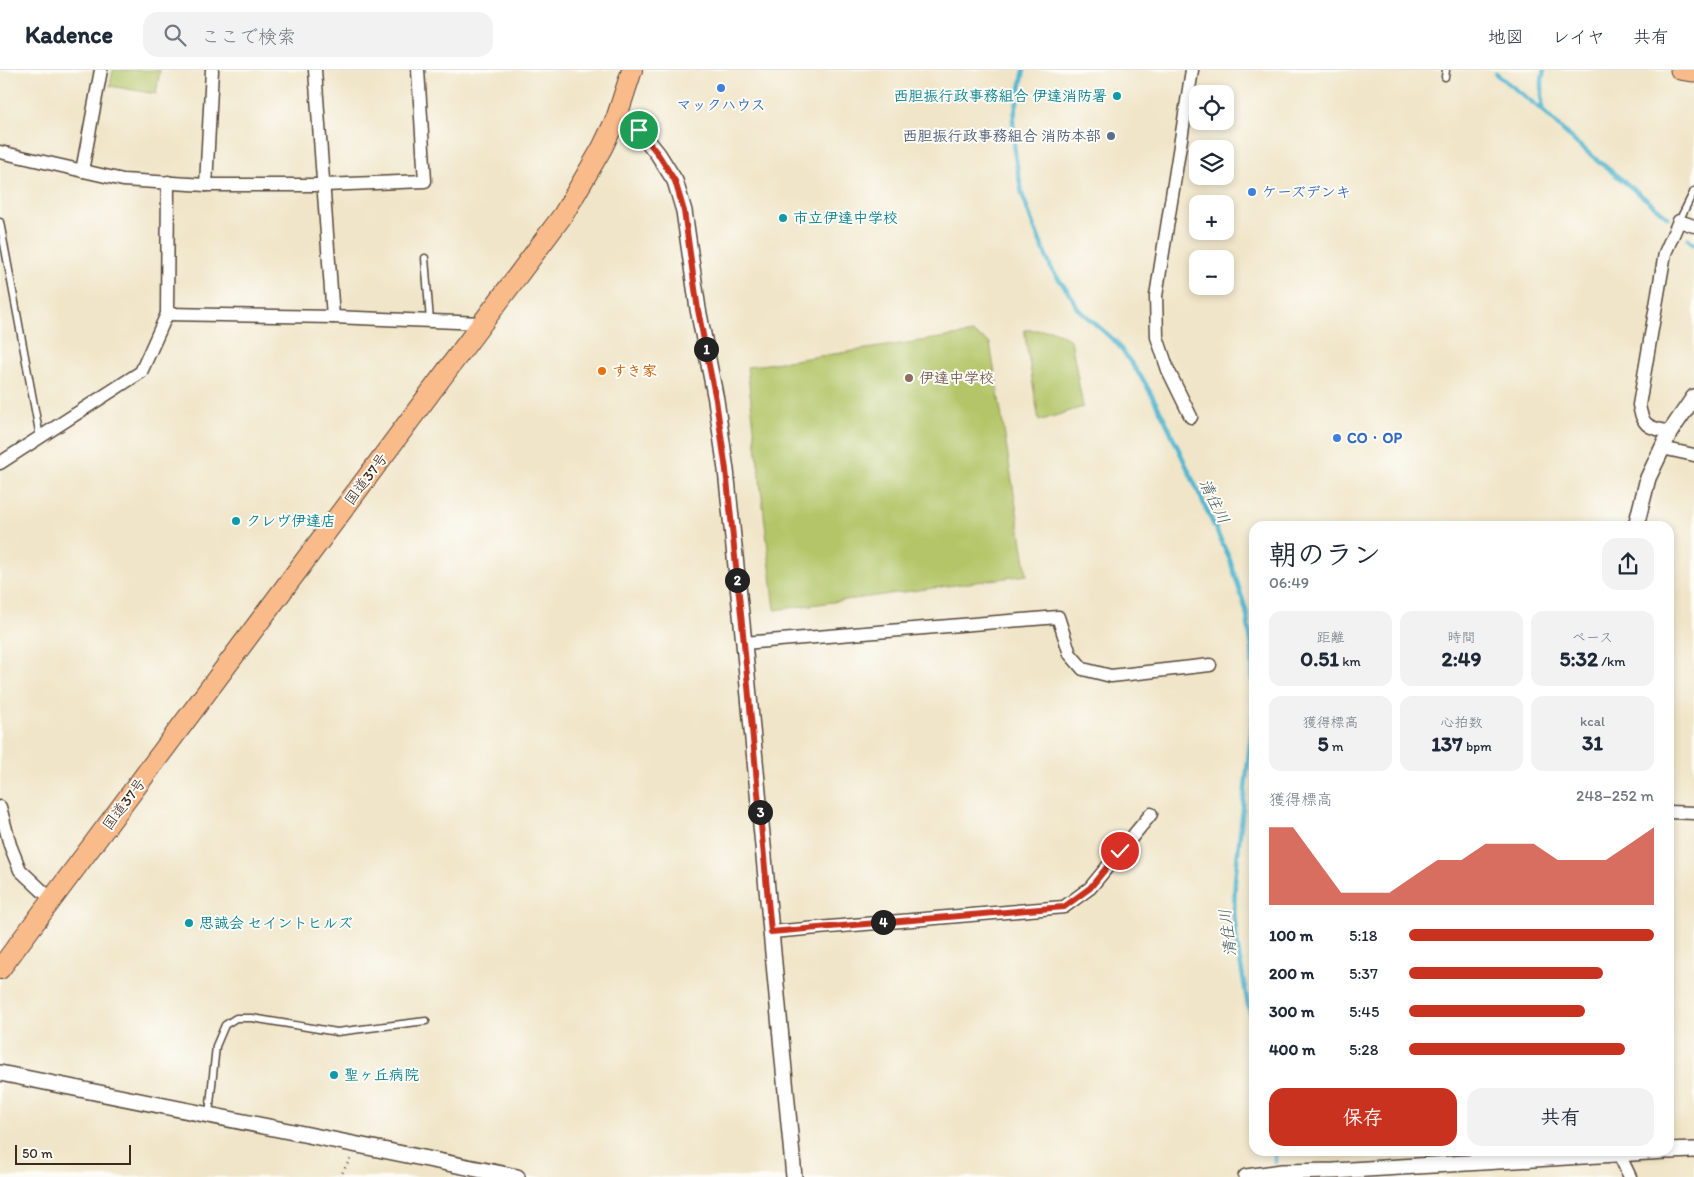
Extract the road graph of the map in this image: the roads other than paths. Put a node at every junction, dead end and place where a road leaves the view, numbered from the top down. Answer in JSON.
{"nodes":[{"id":1,"x":101,"y":70,"type":"edge"},
{"id":2,"x":212,"y":70,"type":"edge"},
{"id":3,"x":315,"y":70,"type":"edge"},
{"id":4,"x":418,"y":70,"type":"edge"},
{"id":5,"x":632,"y":70,"type":"edge"},
{"id":6,"x":1192,"y":70,"type":"edge"},
{"id":7,"x":1680,"y":70,"type":"edge"},
{"id":8,"x":1694,"y":72,"type":"edge"},
{"id":9,"x":616,"y":119,"type":"junction"},
{"id":10,"x":0,"y":152,"type":"edge"},
{"id":11,"x":82,"y":171,"type":"junction"},
{"id":12,"x":168,"y":182,"type":"junction"},
{"id":13,"x":206,"y":185,"type":"junction"},
{"id":14,"x":324,"y":185,"type":"junction"},
{"id":15,"x":1694,"y":191,"type":"edge"},
{"id":16,"x":1679,"y":221,"type":"junction"},
{"id":17,"x":0,"y":222,"type":"edge"},
{"id":18,"x":1694,"y":226,"type":"edge"},
{"id":19,"x":425,"y":258,"type":"dead end"},
{"id":20,"x":167,"y":314,"type":"junction"},
{"id":21,"x":332,"y":317,"type":"junction"},
{"id":22,"x":430,"y":321,"type":"junction"},
{"id":23,"x":482,"y":323,"type":"junction"},
{"id":24,"x":1694,"y":396,"type":"edge"},
{"id":25,"x":1191,"y":416,"type":"dead end"},
{"id":26,"x":1670,"y":432,"type":"junction"},
{"id":27,"x":40,"y":438,"type":"junction"},
{"id":28,"x":1662,"y":448,"type":"junction"},
{"id":29,"x":1694,"y":455,"type":"edge"},
{"id":30,"x":0,"y":463,"type":"edge"},
{"id":31,"x":1637,"y":521,"type":"edge"},
{"id":32,"x":744,"y":643,"type":"junction"},
{"id":33,"x":1210,"y":665,"type":"dead end"},
{"id":34,"x":0,"y":807,"type":"edge"},
{"id":35,"x":1674,"y":812,"type":"edge"},
{"id":36,"x":1694,"y":812,"type":"edge"},
{"id":37,"x":1151,"y":814,"type":"dead end"},
{"id":38,"x":52,"y":900,"type":"junction"},
{"id":39,"x":771,"y":932,"type":"junction"},
{"id":40,"x":0,"y":969,"type":"edge"},
{"id":41,"x":426,"y":1021,"type":"dead end"},
{"id":42,"x":0,"y":1073,"type":"edge"},
{"id":43,"x":209,"y":1114,"type":"junction"},
{"id":44,"x":1694,"y":1150,"type":"edge"},
{"id":45,"x":1674,"y":1151,"type":"edge"},
{"id":46,"x":1567,"y":1156,"type":"edge"},
{"id":47,"x":1616,"y":1156,"type":"edge"},
{"id":48,"x":517,"y":1177,"type":"edge"},
{"id":49,"x":794,"y":1177,"type":"edge"},
{"id":50,"x":1246,"y":1177,"type":"edge"},
{"id":51,"x":1630,"y":1177,"type":"edge"}],
"edges":[{"from":1,"to":11,"type":"street"},
{"from":2,"to":13,"type":"street"},
{"from":3,"to":14,"type":"street"},
{"from":4,"to":14,"type":"street"},
{"from":5,"to":9,"type":"highway","name":"国道37号"},
{"from":6,"to":25,"type":"street"},
{"from":7,"to":8,"type":"main road"},
{"from":9,"to":23,"type":"highway","name":"国道37号"},
{"from":9,"to":32,"type":"street"},
{"from":10,"to":11,"type":"street"},
{"from":11,"to":12,"type":"street"},
{"from":12,"to":13,"type":"street"},
{"from":12,"to":20,"type":"street"},
{"from":13,"to":14,"type":"street"},
{"from":14,"to":21,"type":"street"},
{"from":15,"to":16,"type":"lane"},
{"from":16,"to":18,"type":"street"},
{"from":16,"to":26,"type":"street"},
{"from":17,"to":27,"type":"lane"},
{"from":19,"to":22,"type":"lane"},
{"from":20,"to":21,"type":"street"},
{"from":20,"to":27,"type":"street"},
{"from":21,"to":22,"type":"street"},
{"from":22,"to":23,"type":"street"},
{"from":23,"to":38,"type":"highway","name":"国道37号"},
{"from":24,"to":26,"type":"street"},
{"from":26,"to":28,"type":"street"},
{"from":27,"to":30,"type":"street"},
{"from":28,"to":29,"type":"street"},
{"from":28,"to":31,"type":"street"},
{"from":32,"to":33,"type":"street"},
{"from":32,"to":39,"type":"street"},
{"from":34,"to":38,"type":"street"},
{"from":35,"to":36,"type":"street"},
{"from":37,"to":39,"type":"street"},
{"from":38,"to":40,"type":"highway","name":"国道37号"},
{"from":39,"to":49,"type":"street"},
{"from":41,"to":43,"type":"lane"},
{"from":42,"to":43,"type":"street"},
{"from":43,"to":48,"type":"street"},
{"from":44,"to":45,"type":"street"},
{"from":46,"to":50,"type":"street"},
{"from":47,"to":51,"type":"street"}]}
